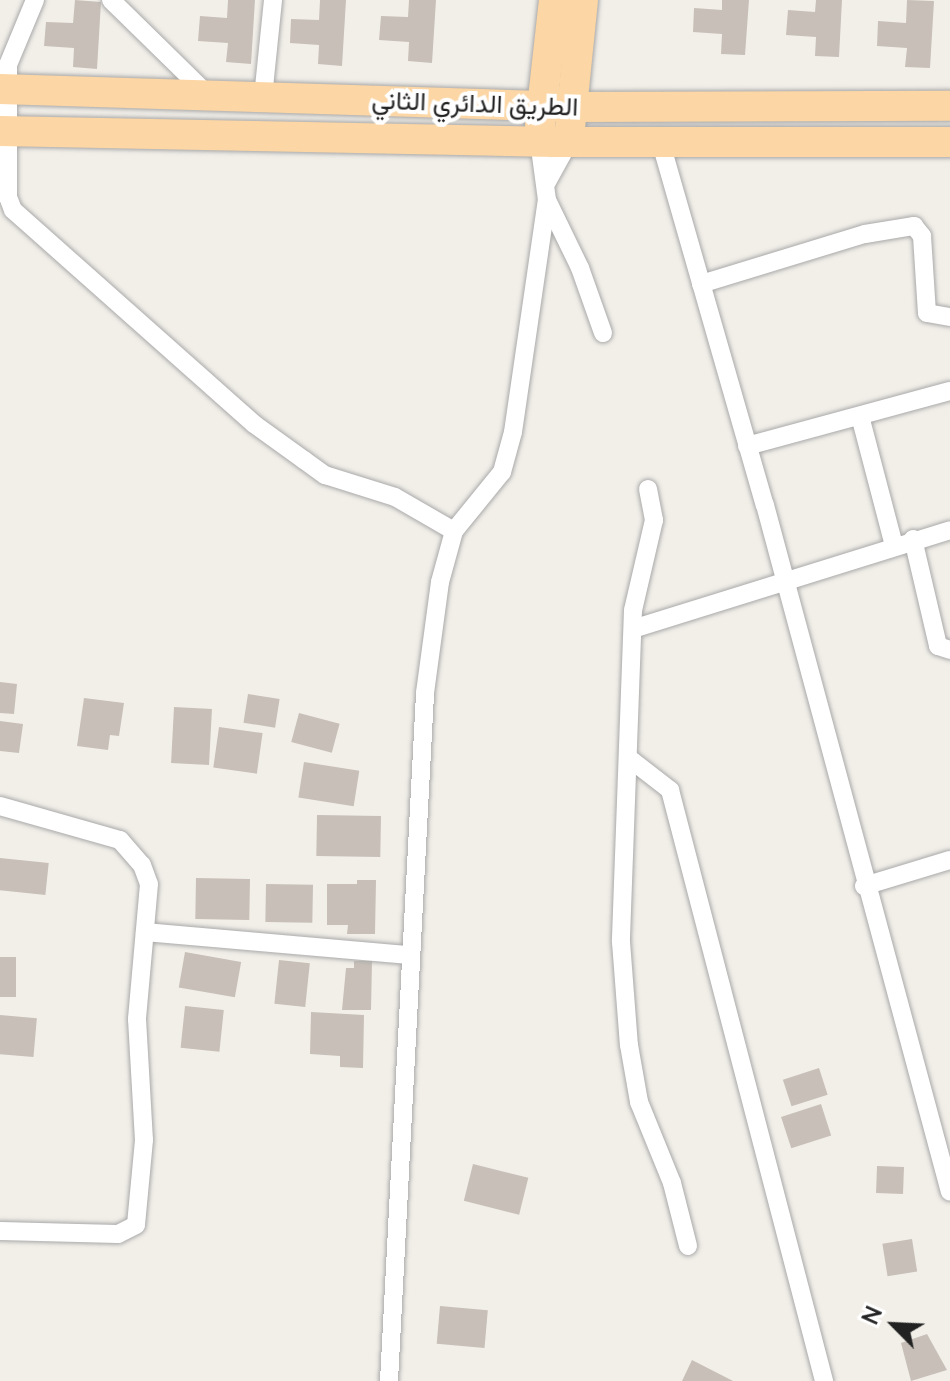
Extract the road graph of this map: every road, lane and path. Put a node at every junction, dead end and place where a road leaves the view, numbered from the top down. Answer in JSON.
{"nodes":[{"id":1,"x":35,"y":0,"type":"edge"},
{"id":2,"x":111,"y":0,"type":"edge"},
{"id":3,"x":273,"y":0,"type":"edge"},
{"id":4,"x":554,"y":0,"type":"edge"},
{"id":5,"x":583,"y":0,"type":"edge"},
{"id":6,"x":3,"y":89,"type":"edge"},
{"id":7,"x":208,"y":95,"type":"junction"},
{"id":8,"x":263,"y":97,"type":"junction"},
{"id":9,"x":541,"y":105,"type":"junction"},
{"id":10,"x":950,"y":106,"type":"edge"},
{"id":11,"x":572,"y":107,"type":"junction"},
{"id":12,"x":4,"y":131,"type":"edge"},
{"id":13,"x":660,"y":140,"type":"junction"},
{"id":14,"x":554,"y":141,"type":"junction"},
{"id":15,"x":950,"y":142,"type":"edge"},
{"id":16,"x":547,"y":191,"type":"junction"},
{"id":17,"x":701,"y":284,"type":"junction"},
{"id":18,"x":950,"y":317,"type":"edge"},
{"id":19,"x":603,"y":333,"type":"dead end"},
{"id":20,"x":950,"y":391,"type":"edge"},
{"id":21,"x":860,"y":416,"type":"junction"},
{"id":22,"x":747,"y":446,"type":"junction"},
{"id":23,"x":648,"y":489,"type":"dead end"},
{"id":24,"x":950,"y":530,"type":"edge"},
{"id":25,"x":454,"y":531,"type":"junction"},
{"id":26,"x":913,"y":539,"type":"junction"},
{"id":27,"x":894,"y":546,"type":"junction"},
{"id":28,"x":783,"y":581,"type":"junction"},
{"id":29,"x":636,"y":628,"type":"junction"},
{"id":30,"x":950,"y":650,"type":"edge"},
{"id":31,"x":630,"y":759,"type":"junction"},
{"id":32,"x":0,"y":806,"type":"edge"},
{"id":33,"x":950,"y":860,"type":"edge"},
{"id":34,"x":864,"y":886,"type":"junction"},
{"id":35,"x":145,"y":932,"type":"junction"},
{"id":36,"x":409,"y":955,"type":"junction"},
{"id":37,"x":950,"y":1192,"type":"edge"},
{"id":38,"x":0,"y":1231,"type":"edge"},
{"id":39,"x":688,"y":1246,"type":"dead end"},
{"id":40,"x":389,"y":1381,"type":"edge"},
{"id":41,"x":824,"y":1381,"type":"edge"}],
"edges":[{"from":1,"to":6,"type":"street"},
{"from":2,"to":7,"type":"street"},
{"from":3,"to":8,"type":"street"},
{"from":4,"to":9,"type":"main road"},
{"from":5,"to":11,"type":"main road"},
{"from":6,"to":7,"type":"main road","name":"الطريق الدائري الثاني"},
{"from":6,"to":12,"type":"street"},
{"from":7,"to":8,"type":"main road","name":"الطريق الدائري الثاني"},
{"from":8,"to":9,"type":"main road","name":"الطريق الدائري الثاني"},
{"from":9,"to":11,"type":"main road","name":"الطريق الدائري الثاني"},
{"from":9,"to":14,"type":"main road"},
{"from":10,"to":11,"type":"main road","name":"الطريق الدائري الثاني"},
{"from":11,"to":14,"type":"main road"},
{"from":12,"to":14,"type":"main road","name":"الطريق الدائري الثاني"},
{"from":12,"to":25,"type":"street"},
{"from":13,"to":14,"type":"main road","name":"الطريق الدائري الثاني"},
{"from":13,"to":15,"type":"main road","name":"الطريق الدائري الثاني"},
{"from":13,"to":17,"type":"street"},
{"from":14,"to":16,"type":"street"},
{"from":14,"to":16,"type":"street"},
{"from":16,"to":19,"type":"street"},
{"from":16,"to":25,"type":"street"},
{"from":17,"to":18,"type":"street"},
{"from":17,"to":22,"type":"street"},
{"from":20,"to":21,"type":"street"},
{"from":21,"to":22,"type":"street"},
{"from":21,"to":27,"type":"street"},
{"from":22,"to":28,"type":"street"},
{"from":23,"to":29,"type":"street"},
{"from":24,"to":26,"type":"street"},
{"from":25,"to":36,"type":"street"},
{"from":26,"to":27,"type":"street"},
{"from":26,"to":30,"type":"street"},
{"from":27,"to":28,"type":"street"},
{"from":28,"to":29,"type":"street"},
{"from":28,"to":34,"type":"street"},
{"from":29,"to":31,"type":"street"},
{"from":31,"to":39,"type":"street"},
{"from":31,"to":41,"type":"street"},
{"from":32,"to":35,"type":"street"},
{"from":33,"to":34,"type":"street"},
{"from":34,"to":37,"type":"street"},
{"from":35,"to":36,"type":"street"},
{"from":35,"to":38,"type":"street"},
{"from":36,"to":40,"type":"street"}]}
